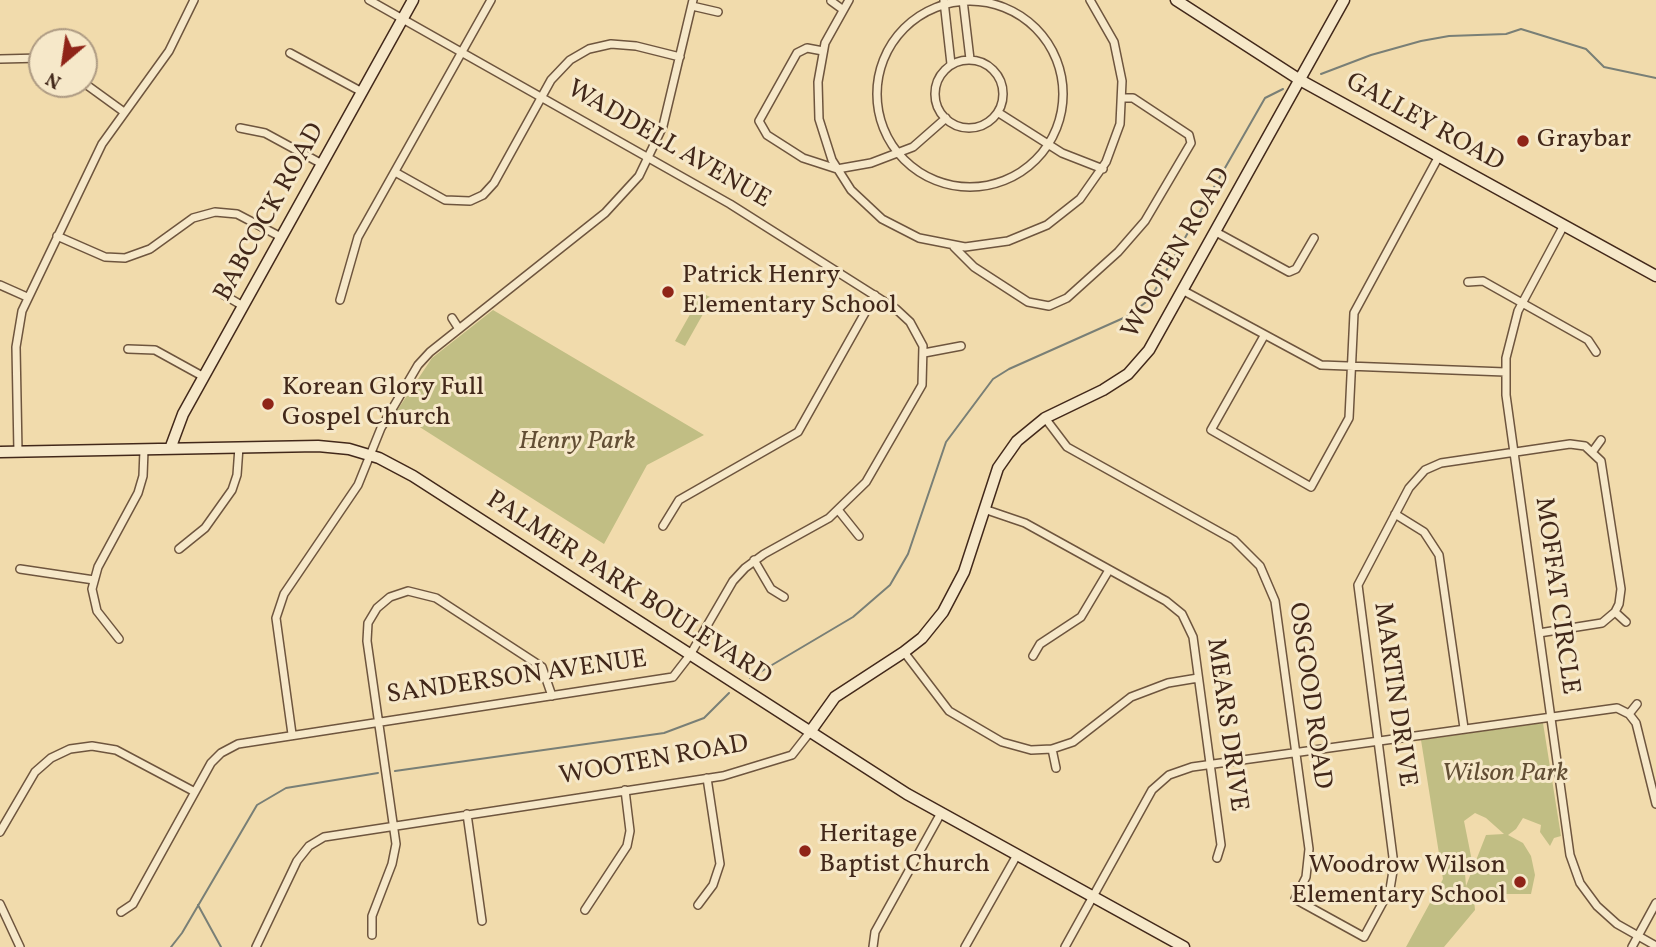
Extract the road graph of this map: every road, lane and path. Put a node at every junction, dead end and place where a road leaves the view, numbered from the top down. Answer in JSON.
{"nodes":[{"id":1,"x":194,"y":0,"type":"edge"},
{"id":2,"x":369,"y":0,"type":"edge"},
{"id":3,"x":413,"y":0,"type":"edge"},
{"id":4,"x":491,"y":0,"type":"edge"},
{"id":5,"x":849,"y":0,"type":"edge"},
{"id":6,"x":963,"y":0,"type":"edge"},
{"id":7,"x":1090,"y":0,"type":"edge"},
{"id":8,"x":1175,"y":0,"type":"edge"},
{"id":9,"x":1344,"y":0,"type":"edge"},
{"id":10,"x":831,"y":1,"type":"edge"},
{"id":11,"x":944,"y":2,"type":"edge"},
{"id":12,"x":692,"y":3,"type":"edge"},
{"id":13,"x":1107,"y":8,"type":"dead end"},
{"id":14,"x":842,"y":9,"type":"junction"},
{"id":15,"x":718,"y":12,"type":"dead end"},
{"id":16,"x":1100,"y":14,"type":"junction"},
{"id":17,"x":402,"y":20,"type":"junction"},
{"id":18,"x":823,"y":51,"type":"junction"},
{"id":19,"x":290,"y":53,"type":"dead end"},
{"id":20,"x":461,"y":54,"type":"junction"},
{"id":21,"x":680,"y":57,"type":"junction"},
{"id":22,"x":28,"y":59,"type":"edge"},
{"id":23,"x":970,"y":59,"type":"junction"},
{"id":24,"x":0,"y":60,"type":"edge"},
{"id":25,"x":951,"y":64,"type":"junction"},
{"id":26,"x":1300,"y":80,"type":"junction"},
{"id":27,"x":98,"y":93,"type":"edge"},
{"id":28,"x":362,"y":93,"type":"junction"},
{"id":29,"x":541,"y":98,"type":"junction"},
{"id":30,"x":1122,"y":98,"type":"junction"},
{"id":31,"x":124,"y":112,"type":"junction"},
{"id":32,"x":999,"y":113,"type":"junction"},
{"id":33,"x":946,"y":118,"type":"junction"},
{"id":34,"x":240,"y":128,"type":"dead end"},
{"id":35,"x":1048,"y":145,"type":"junction"},
{"id":36,"x":899,"y":155,"type":"junction"},
{"id":37,"x":1439,"y":156,"type":"junction"},
{"id":38,"x":650,"y":159,"type":"junction"},
{"id":39,"x":322,"y":164,"type":"junction"},
{"id":40,"x":836,"y":169,"type":"junction"},
{"id":41,"x":1102,"y":169,"type":"junction"},
{"id":42,"x":395,"y":172,"type":"junction"},
{"id":43,"x":572,"y":225,"type":"dead end"},
{"id":44,"x":1564,"y":225,"type":"junction"},
{"id":45,"x":1216,"y":232,"type":"junction"},
{"id":46,"x":579,"y":234,"type":"junction"},
{"id":47,"x":57,"y":236,"type":"junction"},
{"id":48,"x":281,"y":237,"type":"junction"},
{"id":49,"x":1314,"y":238,"type":"dead end"},
{"id":50,"x":954,"y":247,"type":"junction"},
{"id":51,"x":1656,"y":276,"type":"edge"},
{"id":52,"x":1468,"y":282,"type":"dead end"},
{"id":53,"x":0,"y":285,"type":"edge"},
{"id":54,"x":1184,"y":291,"type":"junction"},
{"id":55,"x":225,"y":295,"type":"dead end"},
{"id":56,"x":875,"y":295,"type":"junction"},
{"id":57,"x":27,"y":298,"type":"junction"},
{"id":58,"x":340,"y":300,"type":"dead end"},
{"id":59,"x":1521,"y":303,"type":"junction"},
{"id":60,"x":243,"y":306,"type":"junction"},
{"id":61,"x":452,"y":318,"type":"dead end"},
{"id":62,"x":459,"y":329,"type":"junction"},
{"id":63,"x":1264,"y":336,"type":"junction"},
{"id":64,"x":961,"y":346,"type":"dead end"},
{"id":65,"x":128,"y":349,"type":"dead end"},
{"id":66,"x":1596,"y":352,"type":"dead end"},
{"id":67,"x":924,"y":353,"type":"junction"},
{"id":68,"x":1352,"y":367,"type":"junction"},
{"id":69,"x":1506,"y":372,"type":"junction"},
{"id":70,"x":204,"y":376,"type":"junction"},
{"id":71,"x":1045,"y":418,"type":"junction"},
{"id":72,"x":1601,"y":440,"type":"dead end"},
{"id":73,"x":239,"y":447,"type":"junction"},
{"id":74,"x":170,"y":449,"type":"junction"},
{"id":75,"x":144,"y":450,"type":"junction"},
{"id":76,"x":1592,"y":451,"type":"junction"},
{"id":77,"x":0,"y":452,"type":"edge"},
{"id":78,"x":18,"y":452,"type":"junction"},
{"id":79,"x":1514,"y":453,"type":"junction"},
{"id":80,"x":370,"y":454,"type":"junction"},
{"id":81,"x":984,"y":509,"type":"junction"},
{"id":82,"x":839,"y":511,"type":"junction"},
{"id":83,"x":1395,"y":514,"type":"junction"},
{"id":84,"x":663,"y":526,"type":"dead end"},
{"id":85,"x":859,"y":536,"type":"dead end"},
{"id":86,"x":179,"y":549,"type":"dead end"},
{"id":87,"x":754,"y":560,"type":"junction"},
{"id":88,"x":20,"y":569,"type":"dead end"},
{"id":89,"x":1109,"y":570,"type":"junction"},
{"id":90,"x":94,"y":580,"type":"junction"},
{"id":91,"x":783,"y":597,"type":"dead end"},
{"id":92,"x":1615,"y":612,"type":"junction"},
{"id":93,"x":1626,"y":622,"type":"dead end"},
{"id":94,"x":1539,"y":633,"type":"junction"},
{"id":95,"x":119,"y":639,"type":"dead end"},
{"id":96,"x":904,"y":652,"type":"junction"},
{"id":97,"x":690,"y":655,"type":"junction"},
{"id":98,"x":1033,"y":656,"type":"dead end"},
{"id":99,"x":1198,"y":678,"type":"junction"},
{"id":100,"x":552,"y":696,"type":"junction"},
{"id":101,"x":1637,"y":705,"type":"dead end"},
{"id":102,"x":1629,"y":714,"type":"junction"},
{"id":103,"x":1550,"y":717,"type":"junction"},
{"id":104,"x":379,"y":721,"type":"junction"},
{"id":105,"x":1464,"y":728,"type":"junction"},
{"id":106,"x":810,"y":732,"type":"junction"},
{"id":107,"x":292,"y":734,"type":"junction"},
{"id":108,"x":1378,"y":741,"type":"junction"},
{"id":109,"x":1052,"y":749,"type":"junction"},
{"id":110,"x":1295,"y":752,"type":"junction"},
{"id":111,"x":1210,"y":764,"type":"junction"},
{"id":112,"x":1056,"y":768,"type":"dead end"},
{"id":113,"x":707,"y":778,"type":"junction"},
{"id":114,"x":625,"y":790,"type":"junction"},
{"id":115,"x":195,"y":792,"type":"junction"},
{"id":116,"x":1656,"y":804,"type":"edge"},
{"id":117,"x":940,"y":813,"type":"junction"},
{"id":118,"x":467,"y":814,"type":"junction"},
{"id":119,"x":394,"y":824,"type":"junction"},
{"id":120,"x":0,"y":832,"type":"edge"},
{"id":121,"x":1017,"y":855,"type":"junction"},
{"id":122,"x":1217,"y":858,"type":"dead end"},
{"id":123,"x":1092,"y":897,"type":"junction"},
{"id":124,"x":1656,"y":903,"type":"edge"},
{"id":125,"x":0,"y":904,"type":"edge"},
{"id":126,"x":264,"y":905,"type":"dead end"},
{"id":127,"x":698,"y":905,"type":"dead end"},
{"id":128,"x":274,"y":910,"type":"junction"},
{"id":129,"x":585,"y":910,"type":"dead end"},
{"id":130,"x":121,"y":912,"type":"dead end"},
{"id":131,"x":1320,"y":913,"type":"joint"},
{"id":132,"x":482,"y":921,"type":"dead end"},
{"id":133,"x":372,"y":935,"type":"dead end"},
{"id":134,"x":1637,"y":936,"type":"junction"},
{"id":135,"x":1165,"y":943,"type":"edge"},
{"id":136,"x":1656,"y":946,"type":"edge"},
{"id":137,"x":20,"y":947,"type":"edge"},
{"id":138,"x":256,"y":947,"type":"edge"},
{"id":139,"x":873,"y":947,"type":"edge"},
{"id":140,"x":965,"y":947,"type":"edge"},
{"id":141,"x":1065,"y":947,"type":"edge"},
{"id":142,"x":1184,"y":947,"type":"edge"},
{"id":143,"x":1632,"y":947,"type":"edge"}],
"edges":[{"from":1,"to":31,"type":"street"},
{"from":2,"to":17,"type":"street","name":"WADDELL AVENUE"},
{"from":3,"to":17,"type":"main road","name":"BABCOCK ROAD"},
{"from":4,"to":20,"type":"street"},
{"from":5,"to":14,"type":"street"},
{"from":6,"to":11,"type":"street"},
{"from":6,"to":23,"type":"street"},
{"from":6,"to":35,"type":"street"},
{"from":7,"to":16,"type":"street"},
{"from":8,"to":26,"type":"main road","name":"GALLEY ROAD"},
{"from":9,"to":26,"type":"main road","name":"WOOTEN ROAD"},
{"from":10,"to":14,"type":"street"},
{"from":11,"to":25,"type":"street"},
{"from":11,"to":36,"type":"street"},
{"from":12,"to":15,"type":"street"},
{"from":12,"to":21,"type":"street"},
{"from":13,"to":16,"type":"street"},
{"from":14,"to":18,"type":"street"},
{"from":16,"to":30,"type":"street"},
{"from":17,"to":20,"type":"street","name":"WADDELL AVENUE"},
{"from":17,"to":28,"type":"main road","name":"BABCOCK ROAD"},
{"from":18,"to":40,"type":"street"},
{"from":18,"to":40,"type":"street"},
{"from":19,"to":28,"type":"street"},
{"from":20,"to":29,"type":"street","name":"WADDELL AVENUE"},
{"from":20,"to":42,"type":"street"},
{"from":21,"to":29,"type":"street"},
{"from":21,"to":38,"type":"street"},
{"from":22,"to":24,"type":"street"},
{"from":23,"to":25,"type":"street"},
{"from":23,"to":32,"type":"street"},
{"from":25,"to":33,"type":"street"},
{"from":26,"to":37,"type":"main road","name":"GALLEY ROAD"},
{"from":26,"to":45,"type":"main road","name":"WOOTEN ROAD"},
{"from":27,"to":31,"type":"street"},
{"from":28,"to":39,"type":"main road","name":"BABCOCK ROAD"},
{"from":29,"to":38,"type":"street","name":"WADDELL AVENUE"},
{"from":29,"to":42,"type":"street"},
{"from":30,"to":41,"type":"street"},
{"from":30,"to":50,"type":"street"},
{"from":31,"to":47,"type":"street"},
{"from":32,"to":33,"type":"street"},
{"from":32,"to":35,"type":"street"},
{"from":33,"to":36,"type":"street"},
{"from":34,"to":39,"type":"street"},
{"from":35,"to":36,"type":"street"},
{"from":35,"to":41,"type":"street"},
{"from":36,"to":40,"type":"street"},
{"from":37,"to":44,"type":"main road","name":"GALLEY ROAD"},
{"from":37,"to":68,"type":"street"},
{"from":38,"to":46,"type":"street"},
{"from":38,"to":56,"type":"street","name":"WADDELL AVENUE"},
{"from":39,"to":48,"type":"main road","name":"BABCOCK ROAD"},
{"from":40,"to":50,"type":"street"},
{"from":41,"to":50,"type":"street"},
{"from":42,"to":58,"type":"street"},
{"from":43,"to":46,"type":"street"},
{"from":44,"to":51,"type":"main road","name":"GALLEY ROAD"},
{"from":44,"to":59,"type":"street","name":"MOFFAT CIRCLE"},
{"from":45,"to":49,"type":"street"},
{"from":45,"to":54,"type":"main road","name":"WOOTEN ROAD"},
{"from":46,"to":62,"type":"street"},
{"from":47,"to":48,"type":"street"},
{"from":47,"to":57,"type":"street"},
{"from":48,"to":60,"type":"main road","name":"BABCOCK ROAD"},
{"from":52,"to":59,"type":"street"},
{"from":53,"to":57,"type":"street"},
{"from":54,"to":63,"type":"street"},
{"from":54,"to":71,"type":"main road","name":"WOOTEN ROAD"},
{"from":55,"to":60,"type":"street"},
{"from":56,"to":67,"type":"street","name":"WADDELL AVENUE"},
{"from":56,"to":84,"type":"street"},
{"from":57,"to":78,"type":"street"},
{"from":59,"to":66,"type":"street"},
{"from":59,"to":69,"type":"street","name":"MOFFAT CIRCLE"},
{"from":60,"to":70,"type":"main road","name":"BABCOCK ROAD"},
{"from":61,"to":62,"type":"street"},
{"from":62,"to":80,"type":"street"},
{"from":63,"to":68,"type":"street"},
{"from":63,"to":68,"type":"street"},
{"from":64,"to":67,"type":"street"},
{"from":65,"to":70,"type":"street"},
{"from":67,"to":82,"type":"street","name":"SANDERSON AVENUE"},
{"from":68,"to":69,"type":"street"},
{"from":69,"to":79,"type":"street","name":"MOFFAT CIRCLE"},
{"from":70,"to":74,"type":"main road","name":"BABCOCK ROAD"},
{"from":71,"to":81,"type":"main road","name":"WOOTEN ROAD"},
{"from":71,"to":110,"type":"street","name":"OSGOOD ROAD"},
{"from":72,"to":76,"type":"street"},
{"from":73,"to":74,"type":"main road","name":"PALMER PARK BOULEVARD"},
{"from":73,"to":80,"type":"main road","name":"PALMER PARK BOULEVARD"},
{"from":73,"to":86,"type":"street"},
{"from":74,"to":75,"type":"main road","name":"PALMER PARK BOULEVARD"},
{"from":75,"to":78,"type":"main road","name":"PALMER PARK BOULEVARD"},
{"from":75,"to":90,"type":"street"},
{"from":76,"to":79,"type":"street","name":"MARTIN DRIVE"},
{"from":76,"to":92,"type":"street"},
{"from":77,"to":78,"type":"main road","name":"PALMER PARK BOULEVARD"},
{"from":79,"to":83,"type":"street","name":"MARTIN DRIVE"},
{"from":79,"to":94,"type":"street","name":"MOFFAT CIRCLE"},
{"from":80,"to":97,"type":"main road","name":"PALMER PARK BOULEVARD"},
{"from":80,"to":107,"type":"street"},
{"from":81,"to":89,"type":"street","name":"MEARS DRIVE"},
{"from":81,"to":96,"type":"main road","name":"WOOTEN ROAD"},
{"from":82,"to":85,"type":"street"},
{"from":82,"to":87,"type":"street","name":"SANDERSON AVENUE"},
{"from":83,"to":105,"type":"street"},
{"from":83,"to":108,"type":"street","name":"MARTIN DRIVE"},
{"from":87,"to":91,"type":"street"},
{"from":87,"to":97,"type":"street","name":"SANDERSON AVENUE"},
{"from":88,"to":90,"type":"street"},
{"from":89,"to":98,"type":"street"},
{"from":89,"to":99,"type":"street","name":"MEARS DRIVE"},
{"from":90,"to":95,"type":"street"},
{"from":92,"to":93,"type":"street"},
{"from":92,"to":94,"type":"street"},
{"from":94,"to":103,"type":"street","name":"MOFFAT CIRCLE"},
{"from":96,"to":106,"type":"main road","name":"WOOTEN ROAD"},
{"from":96,"to":109,"type":"street"},
{"from":97,"to":100,"type":"street","name":"SANDERSON AVENUE"},
{"from":97,"to":106,"type":"main road","name":"PALMER PARK BOULEVARD"},
{"from":99,"to":109,"type":"street"},
{"from":99,"to":111,"type":"street","name":"MEARS DRIVE"},
{"from":100,"to":104,"type":"street","name":"SANDERSON AVENUE"},
{"from":100,"to":104,"type":"street"},
{"from":101,"to":102,"type":"street"},
{"from":102,"to":103,"type":"street"},
{"from":102,"to":116,"type":"street"},
{"from":103,"to":105,"type":"street"},
{"from":103,"to":134,"type":"street","name":"MOFFAT CIRCLE"},
{"from":104,"to":107,"type":"street","name":"SANDERSON AVENUE"},
{"from":104,"to":119,"type":"street"},
{"from":105,"to":108,"type":"street"},
{"from":106,"to":113,"type":"street","name":"WOOTEN ROAD"},
{"from":106,"to":117,"type":"main road","name":"PALMER PARK BOULEVARD"},
{"from":107,"to":115,"type":"street","name":"SANDERSON AVENUE"},
{"from":108,"to":110,"type":"street"},
{"from":108,"to":131,"type":"street","name":"MARTIN DRIVE"},
{"from":109,"to":112,"type":"street"},
{"from":110,"to":111,"type":"street"},
{"from":110,"to":131,"type":"street","name":"OSGOOD ROAD"},
{"from":111,"to":122,"type":"street","name":"MEARS DRIVE"},
{"from":111,"to":123,"type":"street"},
{"from":113,"to":114,"type":"street","name":"WOOTEN ROAD"},
{"from":113,"to":127,"type":"street"},
{"from":114,"to":118,"type":"street","name":"WOOTEN ROAD"},
{"from":114,"to":129,"type":"street"},
{"from":115,"to":120,"type":"street"},
{"from":115,"to":130,"type":"street","name":"SANDERSON AVENUE"},
{"from":117,"to":121,"type":"main road","name":"PALMER PARK BOULEVARD"},
{"from":117,"to":139,"type":"street"},
{"from":118,"to":119,"type":"street","name":"WOOTEN ROAD"},
{"from":118,"to":132,"type":"street"},
{"from":119,"to":128,"type":"street","name":"WOOTEN ROAD"},
{"from":119,"to":133,"type":"street"},
{"from":121,"to":123,"type":"main road","name":"PALMER PARK BOULEVARD"},
{"from":121,"to":140,"type":"street"},
{"from":123,"to":135,"type":"main road","name":"PALMER PARK BOULEVARD"},
{"from":123,"to":141,"type":"street"},
{"from":124,"to":134,"type":"street"},
{"from":125,"to":137,"type":"street"},
{"from":126,"to":128,"type":"street"},
{"from":128,"to":138,"type":"street","name":"WOOTEN ROAD"},
{"from":134,"to":136,"type":"street","name":"MOFFAT CIRCLE"},
{"from":134,"to":143,"type":"street"},
{"from":135,"to":142,"type":"main road","name":"PALMER PARK BOULEVARD"}]}
